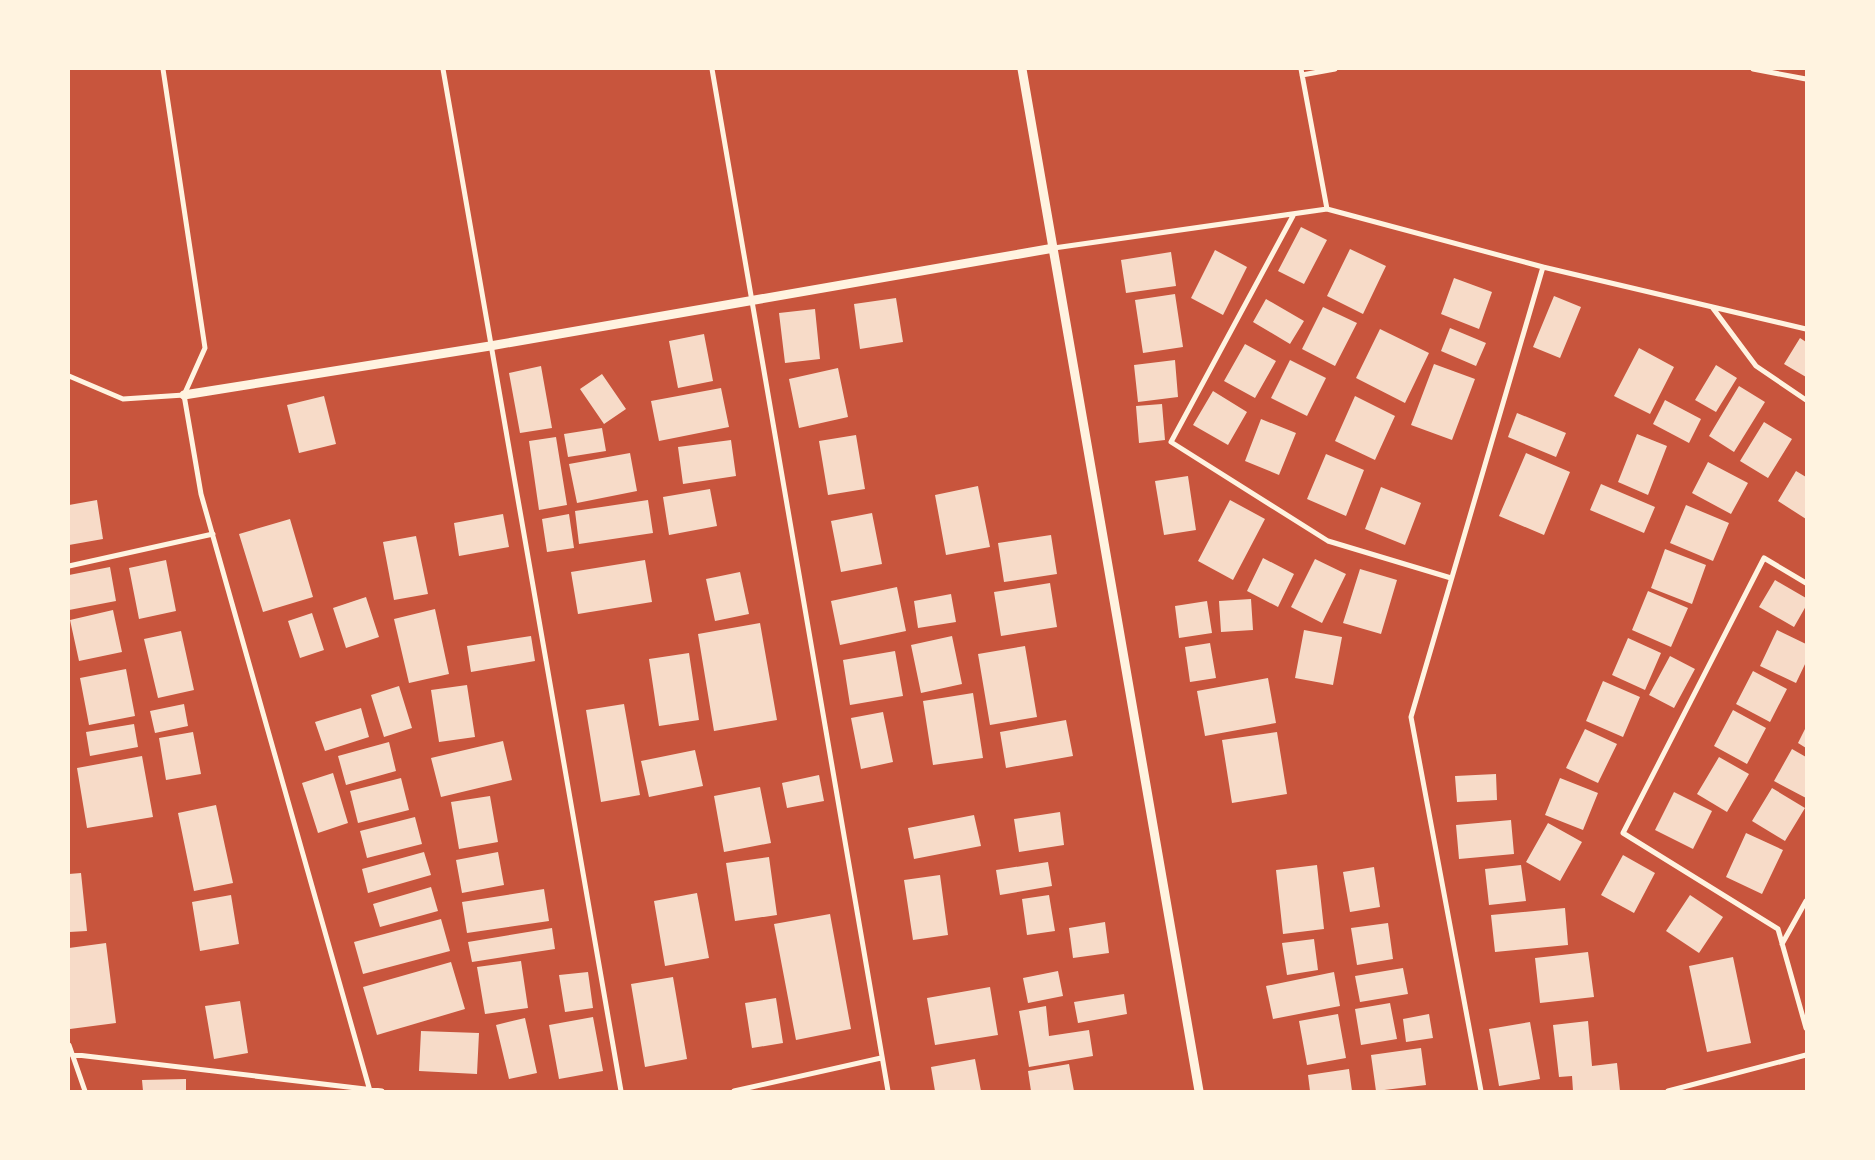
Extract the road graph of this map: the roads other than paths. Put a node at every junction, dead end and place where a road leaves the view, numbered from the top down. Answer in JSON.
{"nodes":[{"id":1,"x":164,"y":69,"type":"edge"},
{"id":2,"x":443,"y":69,"type":"edge"},
{"id":3,"x":712,"y":69,"type":"edge"},
{"id":4,"x":1022,"y":69,"type":"edge"},
{"id":5,"x":1335,"y":69,"type":"edge"},
{"id":6,"x":1753,"y":69,"type":"edge"},
{"id":7,"x":1301,"y":72,"type":"edge"},
{"id":8,"x":1806,"y":79,"type":"edge"},
{"id":9,"x":1327,"y":209,"type":"junction"},
{"id":10,"x":1294,"y":214,"type":"junction"},
{"id":11,"x":1054,"y":248,"type":"junction"},
{"id":12,"x":1543,"y":267,"type":"junction"},
{"id":13,"x":750,"y":300,"type":"junction"},
{"id":14,"x":1711,"y":306,"type":"junction"},
{"id":15,"x":1806,"y":329,"type":"edge"},
{"id":16,"x":490,"y":346,"type":"junction"},
{"id":17,"x":69,"y":376,"type":"edge"},
{"id":18,"x":184,"y":395,"type":"junction"},
{"id":19,"x":1806,"y":400,"type":"edge"},
{"id":20,"x":212,"y":534,"type":"junction"},
{"id":21,"x":69,"y":566,"type":"edge"},
{"id":22,"x":1452,"y":578,"type":"junction"},
{"id":23,"x":1806,"y":583,"type":"edge"},
{"id":24,"x":1806,"y":901,"type":"edge"},
{"id":25,"x":1782,"y":944,"type":"junction"},
{"id":26,"x":1806,"y":1028,"type":"edge"},
{"id":27,"x":69,"y":1045,"type":"edge"},
{"id":28,"x":71,"y":1054,"type":"edge"},
{"id":29,"x":1806,"y":1055,"type":"edge"},
{"id":30,"x":881,"y":1058,"type":"junction"},
{"id":31,"x":85,"y":1091,"type":"edge"},
{"id":32,"x":369,"y":1091,"type":"edge"},
{"id":33,"x":382,"y":1091,"type":"edge"},
{"id":34,"x":621,"y":1091,"type":"edge"},
{"id":35,"x":734,"y":1091,"type":"edge"},
{"id":36,"x":888,"y":1091,"type":"edge"},
{"id":37,"x":1199,"y":1091,"type":"edge"},
{"id":38,"x":1481,"y":1091,"type":"edge"},
{"id":39,"x":1668,"y":1091,"type":"edge"}],
"edges":[{"from":1,"to":18,"type":"street"},
{"from":2,"to":16,"type":"street"},
{"from":3,"to":13,"type":"street"},
{"from":4,"to":11,"type":"street"},
{"from":5,"to":7,"type":"street"},
{"from":6,"to":8,"type":"street"},
{"from":7,"to":9,"type":"street"},
{"from":9,"to":10,"type":"street"},
{"from":9,"to":12,"type":"street"},
{"from":10,"to":11,"type":"street"},
{"from":10,"to":22,"type":"street"},
{"from":11,"to":13,"type":"street"},
{"from":11,"to":37,"type":"street"},
{"from":12,"to":14,"type":"street"},
{"from":12,"to":22,"type":"street"},
{"from":13,"to":16,"type":"street"},
{"from":13,"to":30,"type":"street"},
{"from":14,"to":15,"type":"street"},
{"from":14,"to":19,"type":"street"},
{"from":16,"to":18,"type":"street"},
{"from":16,"to":34,"type":"street"},
{"from":17,"to":18,"type":"street"},
{"from":18,"to":20,"type":"street"},
{"from":20,"to":21,"type":"street"},
{"from":20,"to":32,"type":"street"},
{"from":22,"to":38,"type":"street"},
{"from":23,"to":25,"type":"street"},
{"from":24,"to":25,"type":"street"},
{"from":25,"to":26,"type":"street"},
{"from":27,"to":28,"type":"street"},
{"from":28,"to":31,"type":"street"},
{"from":28,"to":32,"type":"street"},
{"from":29,"to":39,"type":"street"},
{"from":30,"to":35,"type":"street"},
{"from":30,"to":36,"type":"street"},
{"from":32,"to":33,"type":"street"}]}
